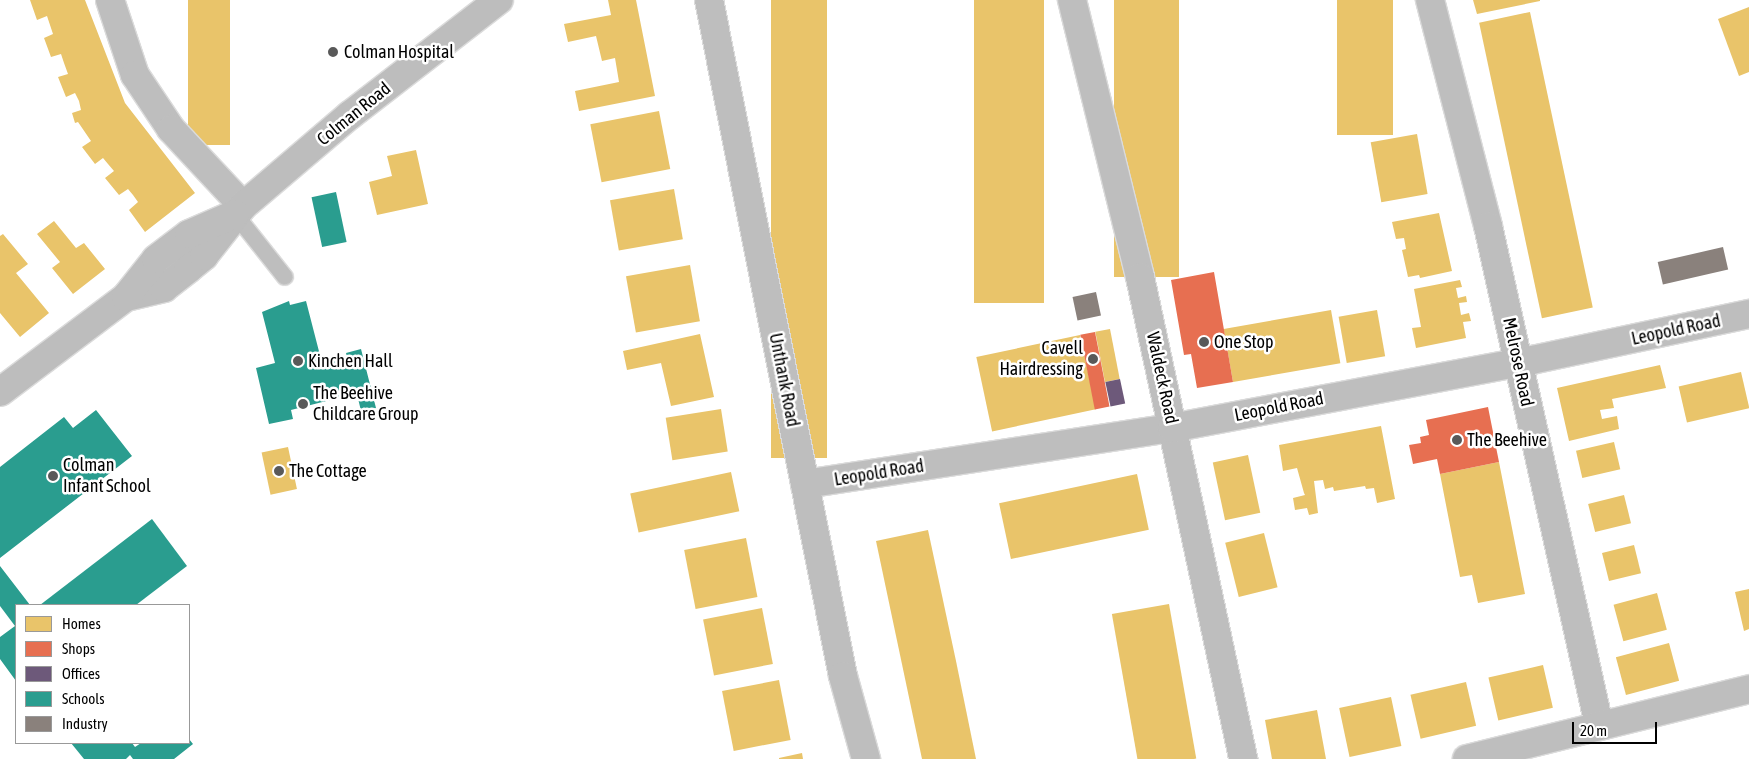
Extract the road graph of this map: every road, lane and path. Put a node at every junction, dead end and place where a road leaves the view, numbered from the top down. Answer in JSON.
{"nodes":[{"id":1,"x":110,"y":0,"type":"edge"},
{"id":2,"x":499,"y":0,"type":"edge"},
{"id":3,"x":709,"y":0,"type":"edge"},
{"id":4,"x":1072,"y":0,"type":"edge"},
{"id":5,"x":1430,"y":0,"type":"edge"},
{"id":6,"x":239,"y":210,"type":"junction"},
{"id":7,"x":286,"y":277,"type":"dead end"},
{"id":8,"x":1749,"y":314,"type":"edge"},
{"id":9,"x":1518,"y":362,"type":"junction"},
{"id":10,"x":0,"y":392,"type":"edge"},
{"id":11,"x":1172,"y":428,"type":"junction"},
{"id":12,"x":806,"y":484,"type":"junction"},
{"id":13,"x":1749,"y":689,"type":"edge"},
{"id":14,"x":1598,"y":725,"type":"junction"},
{"id":15,"x":1479,"y":758,"type":"edge"},
{"id":16,"x":866,"y":759,"type":"edge"},
{"id":17,"x":1243,"y":759,"type":"edge"}],
"edges":[{"from":1,"to":6,"type":"street"},
{"from":2,"to":6,"type":"highway","name":"Colman Road"},
{"from":3,"to":12,"type":"street","name":"Unthank Road"},
{"from":4,"to":11,"type":"street","name":"Waldeck Road"},
{"from":5,"to":9,"type":"street","name":"Melrose Road"},
{"from":6,"to":7,"type":"lane"},
{"from":6,"to":10,"type":"highway","name":"Colman Road"},
{"from":8,"to":9,"type":"street","name":"Leopold Road"},
{"from":9,"to":11,"type":"street","name":"Leopold Road"},
{"from":9,"to":14,"type":"street","name":"Melrose Road"},
{"from":11,"to":12,"type":"street","name":"Leopold Road"},
{"from":11,"to":17,"type":"street","name":"Waldeck Road"},
{"from":12,"to":16,"type":"street","name":"Unthank Road"},
{"from":13,"to":14,"type":"street"},
{"from":14,"to":15,"type":"street"}]}
